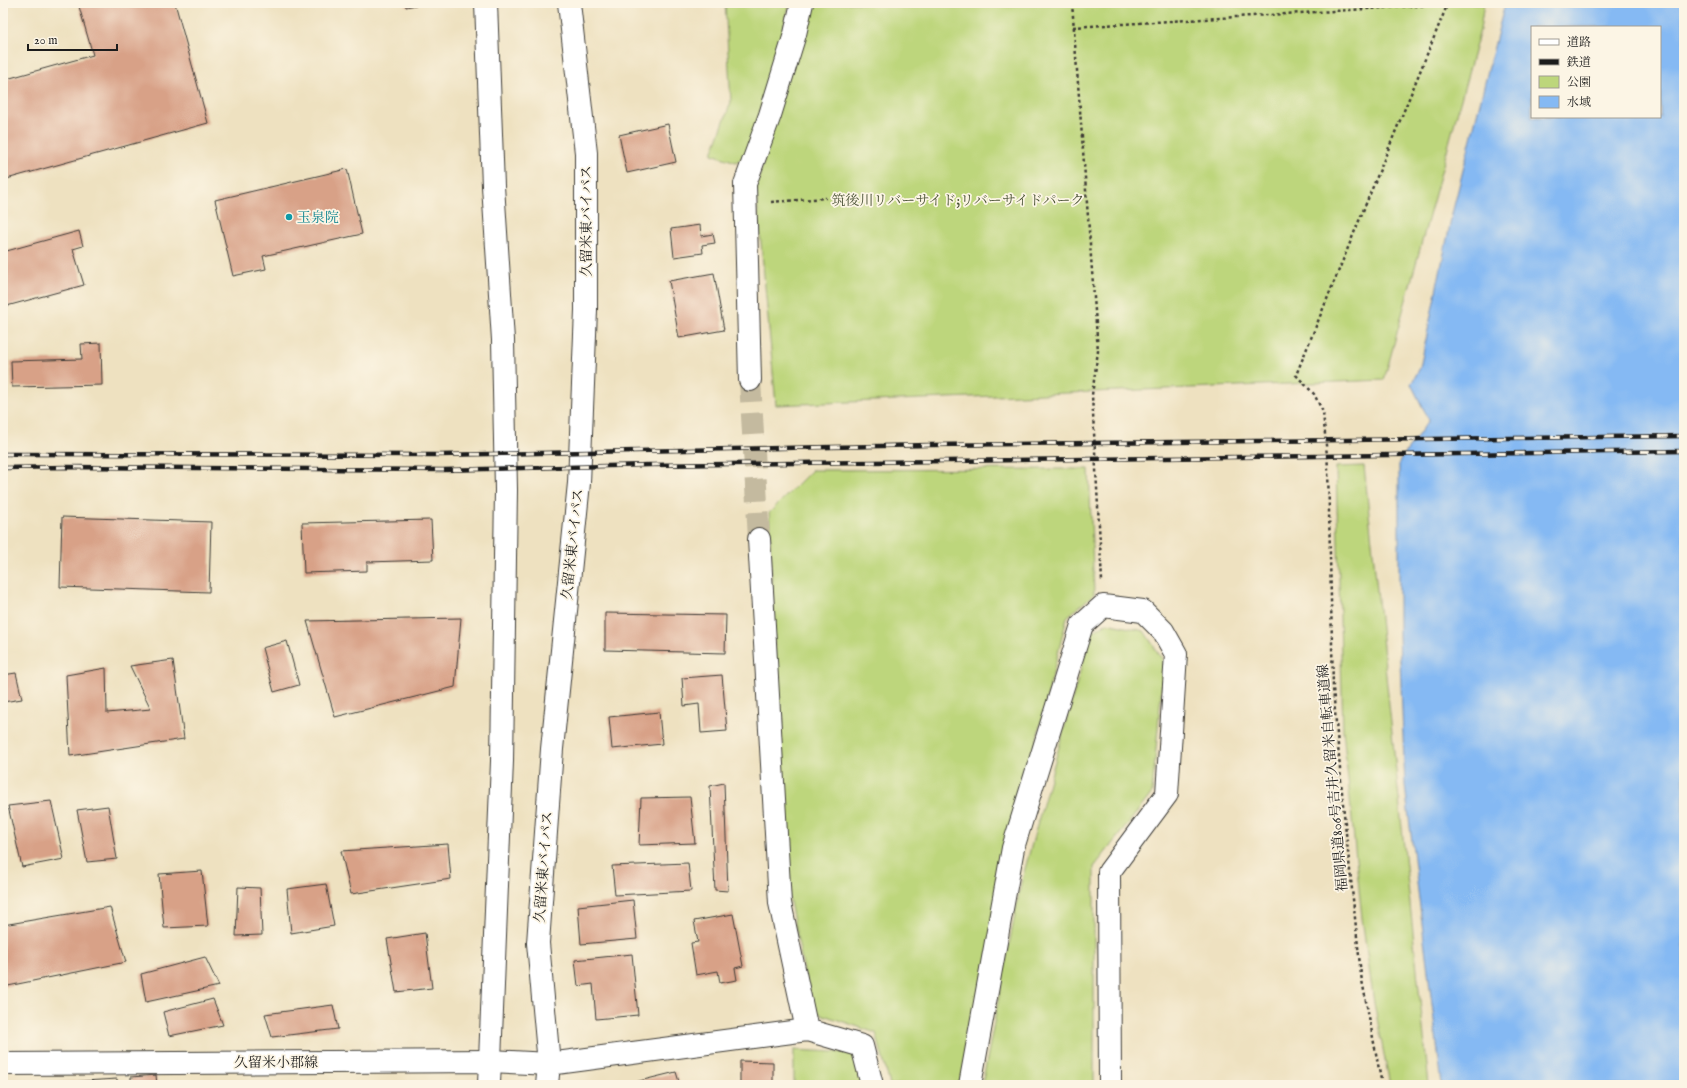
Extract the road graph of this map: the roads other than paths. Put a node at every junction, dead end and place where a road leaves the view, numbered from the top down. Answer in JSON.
{"nodes":[{"id":1,"x":486,"y":3,"type":"edge"},
{"id":2,"x":569,"y":3,"type":"edge"},
{"id":3,"x":802,"y":3,"type":"edge"},
{"id":4,"x":750,"y":380,"type":"tunnel mouth"},
{"id":5,"x":759,"y":539,"type":"tunnel mouth"},
{"id":6,"x":807,"y":1030,"type":"junction"},
{"id":7,"x":491,"y":1061,"type":"junction"},
{"id":8,"x":3,"y":1064,"type":"edge"},
{"id":9,"x":548,"y":1075,"type":"edge"},
{"id":10,"x":489,"y":1085,"type":"edge"},
{"id":11,"x":872,"y":1085,"type":"edge"},
{"id":12,"x":970,"y":1085,"type":"edge"},
{"id":13,"x":1110,"y":1085,"type":"edge"}],
"edges":[{"from":1,"to":7,"type":"main road"},
{"from":2,"to":9,"type":"main road","name":"久留米東バイパス"},
{"from":3,"to":4,"type":"main road"},
{"from":5,"to":6,"type":"main road"},
{"from":6,"to":9,"type":"main road","name":"久留米小郡線"},
{"from":6,"to":11,"type":"main road"},
{"from":7,"to":8,"type":"main road","name":"久留米小郡線"},
{"from":7,"to":9,"type":"main road","name":"久留米小郡線"},
{"from":7,"to":10,"type":"main road"},
{"from":12,"to":13,"type":"main road"}]}
